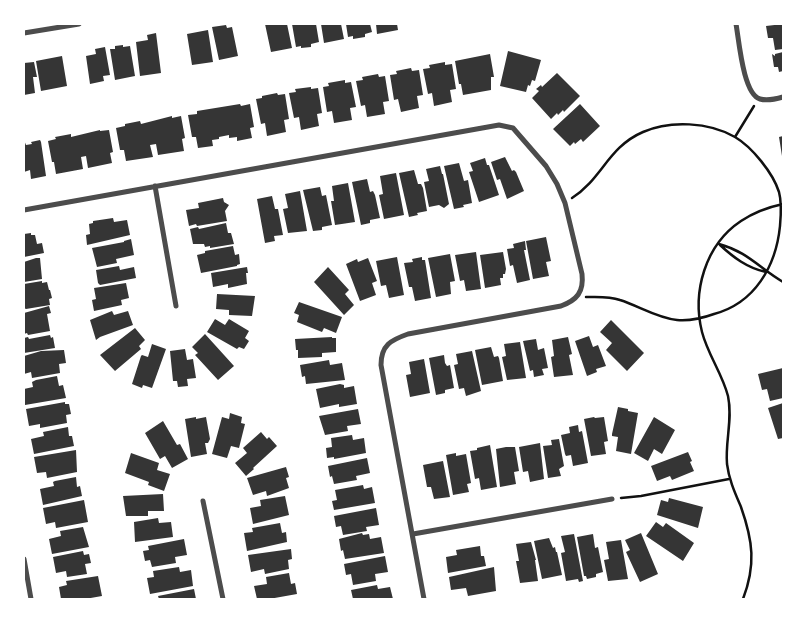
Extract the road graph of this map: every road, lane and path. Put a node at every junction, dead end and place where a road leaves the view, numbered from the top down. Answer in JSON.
{"nodes":[{"id":1,"x":79,"y":24,"type":"edge"},
{"id":2,"x":736,"y":24,"type":"edge"},
{"id":3,"x":68,"y":25,"type":"edge"},
{"id":4,"x":24,"y":33,"type":"edge"},
{"id":5,"x":783,"y":97,"type":"edge"},
{"id":6,"x":759,"y":99,"type":"junction"},
{"id":7,"x":735,"y":137,"type":"junction"},
{"id":8,"x":155,"y":186,"type":"junction"},
{"id":9,"x":565,"y":203,"type":"junction"},
{"id":10,"x":782,"y":205,"type":"edge"},
{"id":11,"x":24,"y":210,"type":"edge"},
{"id":12,"x":718,"y":244,"type":"junction"},
{"id":13,"x":767,"y":272,"type":"junction"},
{"id":14,"x":783,"y":282,"type":"edge"},
{"id":15,"x":577,"y":297,"type":"junction"},
{"id":16,"x":176,"y":306,"type":"dead end"},
{"id":17,"x":700,"y":318,"type":"junction"},
{"id":18,"x":730,"y":479,"type":"junction"},
{"id":19,"x":612,"y":499,"type":"joint"},
{"id":20,"x":203,"y":501,"type":"dead end"},
{"id":21,"x":413,"y":534,"type":"junction"},
{"id":22,"x":24,"y":559,"type":"edge"},
{"id":23,"x":25,"y":577,"type":"edge"},
{"id":24,"x":31,"y":599,"type":"edge"},
{"id":25,"x":223,"y":599,"type":"edge"},
{"id":26,"x":424,"y":599,"type":"edge"},
{"id":27,"x":743,"y":599,"type":"edge"}],
"edges":[{"from":1,"to":3,"type":"street"},
{"from":2,"to":6,"type":"street"},
{"from":3,"to":4,"type":"street"},
{"from":5,"to":6,"type":"street"},
{"from":6,"to":7,"type":"path"},
{"from":7,"to":9,"type":"path"},
{"from":7,"to":10,"type":"path"},
{"from":8,"to":9,"type":"street"},
{"from":8,"to":11,"type":"street"},
{"from":8,"to":16,"type":"street"},
{"from":9,"to":15,"type":"street"},
{"from":10,"to":12,"type":"path"},
{"from":10,"to":13,"type":"path"},
{"from":12,"to":13,"type":"path"},
{"from":12,"to":13,"type":"path"},
{"from":12,"to":17,"type":"path"},
{"from":13,"to":14,"type":"path"},
{"from":13,"to":17,"type":"path"},
{"from":15,"to":17,"type":"path"},
{"from":15,"to":21,"type":"street"},
{"from":17,"to":18,"type":"path"},
{"from":18,"to":19,"type":"path"},
{"from":18,"to":27,"type":"path"},
{"from":19,"to":21,"type":"street"},
{"from":20,"to":25,"type":"street"},
{"from":21,"to":26,"type":"street"},
{"from":22,"to":23,"type":"street"},
{"from":23,"to":24,"type":"street"}]}
